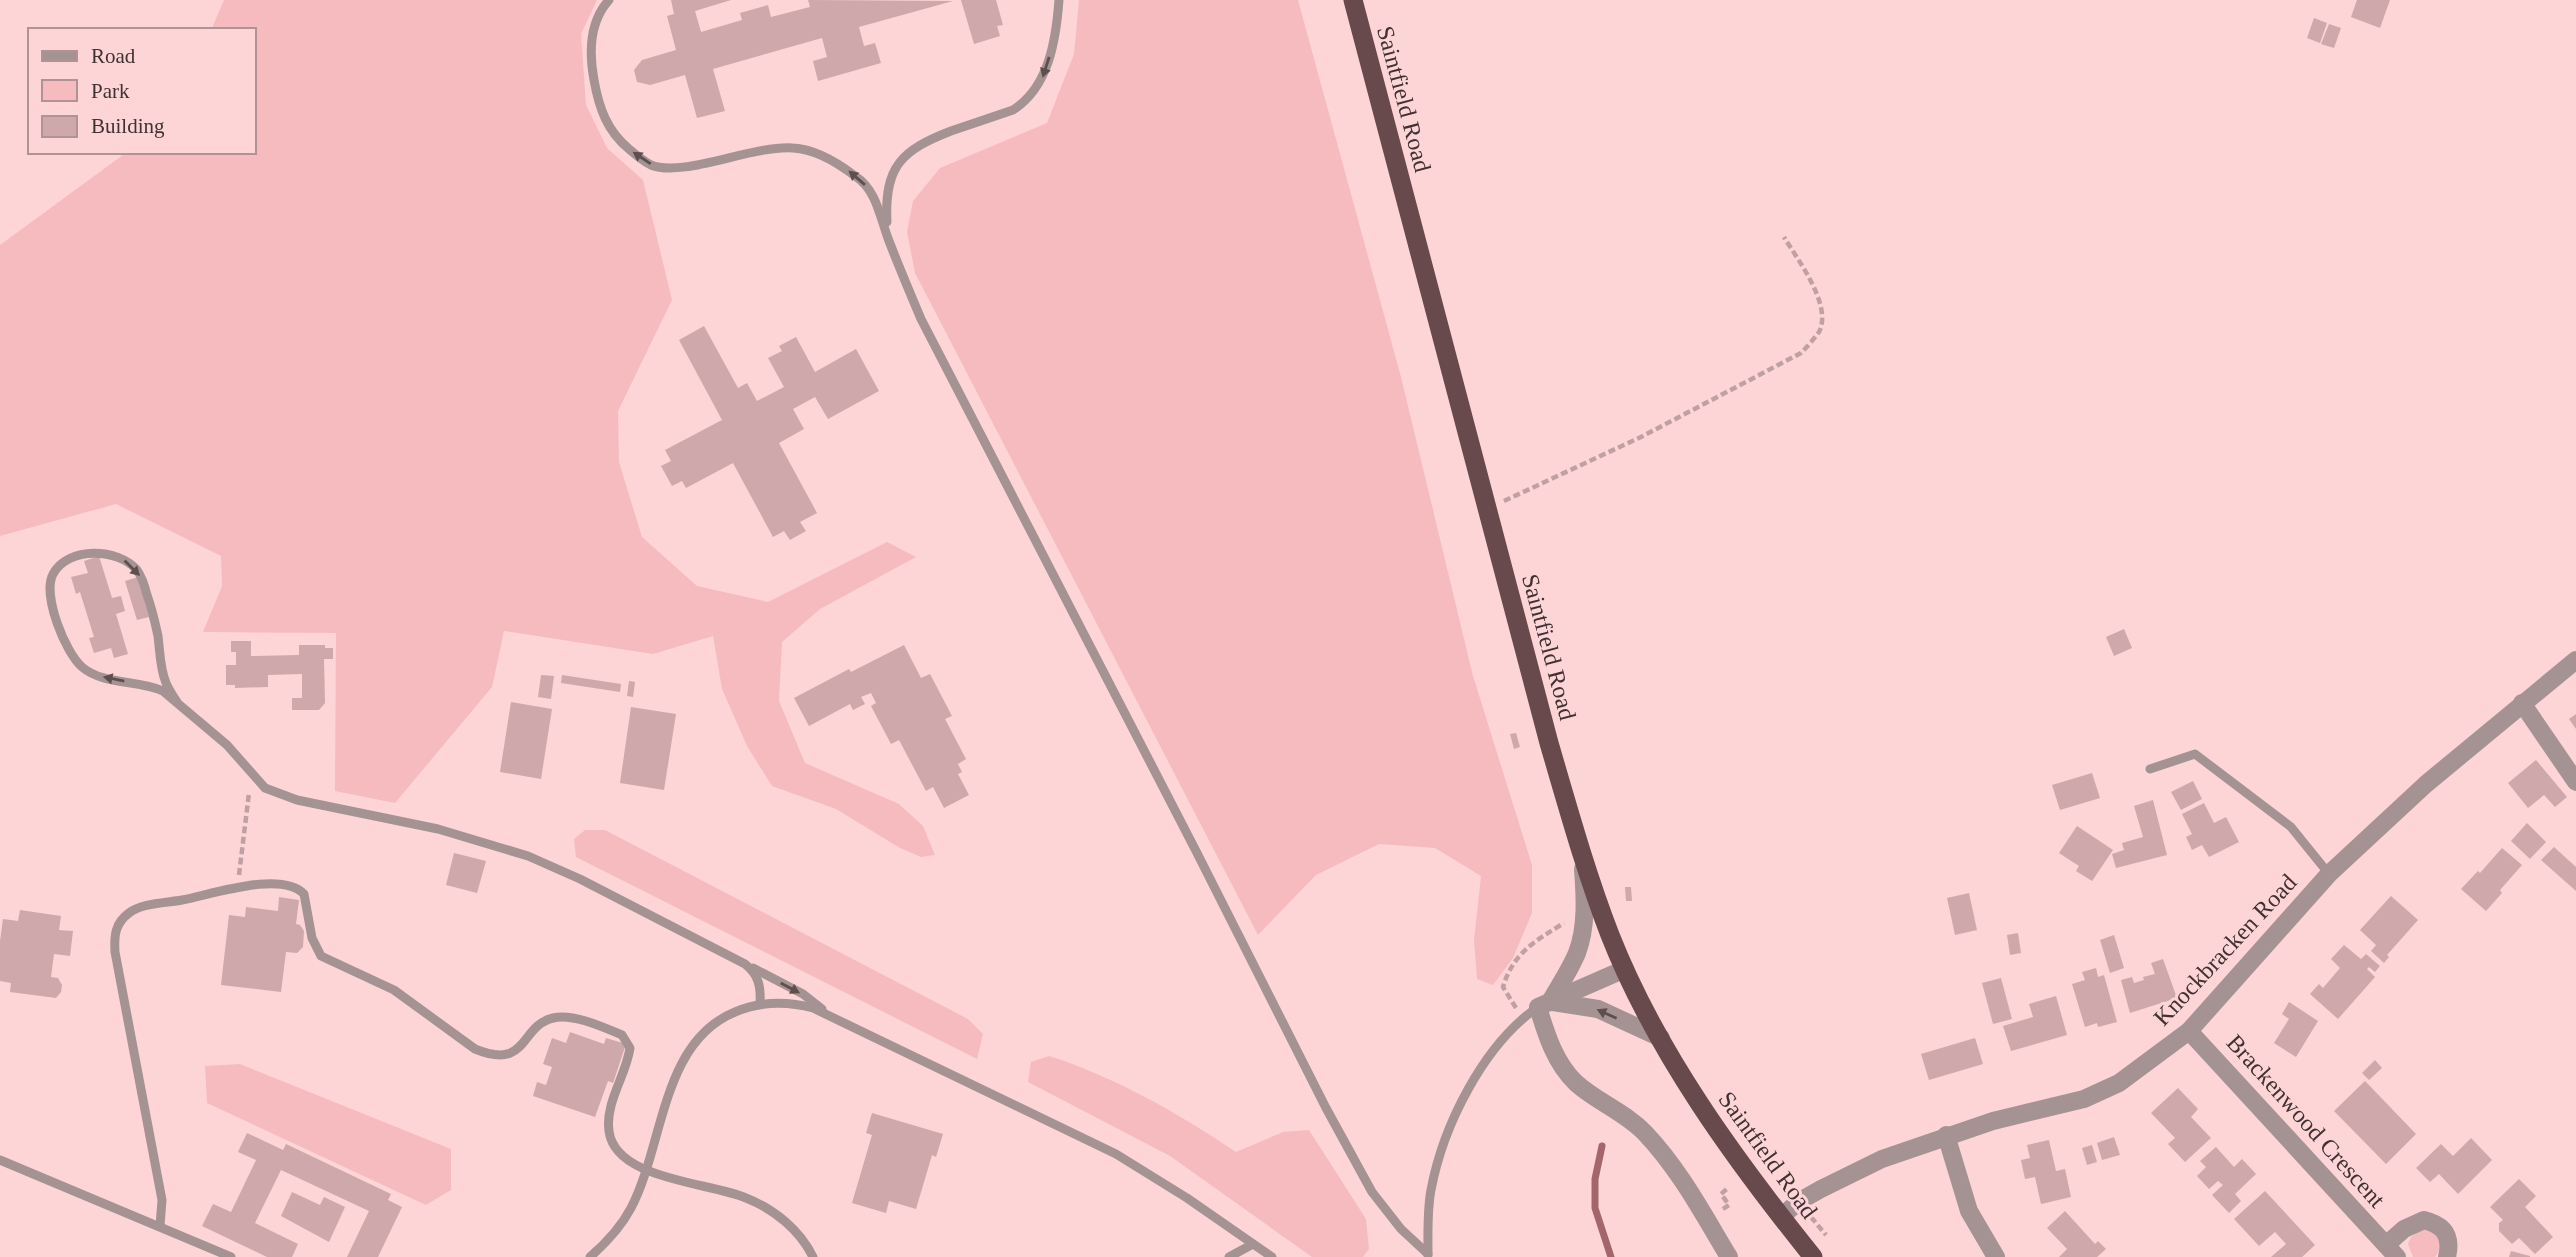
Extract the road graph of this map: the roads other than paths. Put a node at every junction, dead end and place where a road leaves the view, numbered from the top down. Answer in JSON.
{"nodes":[{"id":1,"x":609,"y":0,"type":"edge"},
{"id":2,"x":1059,"y":0,"type":"edge"},
{"id":3,"x":1353,"y":0,"type":"edge"},
{"id":4,"x":887,"y":238,"type":"junction"},
{"id":5,"x":2576,"y":660,"type":"edge"},
{"id":6,"x":177,"y":702,"type":"junction"},
{"id":7,"x":2522,"y":703,"type":"junction"},
{"id":8,"x":2150,"y":769,"type":"dead end"},
{"id":9,"x":2576,"y":782,"type":"edge"},
{"id":10,"x":1583,"y":857,"type":"junction"},
{"id":11,"x":2329,"y":874,"type":"junction"},
{"id":12,"x":745,"y":964,"type":"junction"},
{"id":13,"x":1625,"y":969,"type":"junction"},
{"id":14,"x":760,"y":1004,"type":"junction"},
{"id":15,"x":1537,"y":1009,"type":"junction"},
{"id":16,"x":832,"y":1017,"type":"junction"},
{"id":17,"x":2189,"y":1031,"type":"junction"},
{"id":18,"x":1661,"y":1038,"type":"junction"},
{"id":19,"x":1946,"y":1135,"type":"junction"},
{"id":20,"x":0,"y":1160,"type":"edge"},
{"id":21,"x":645,"y":1170,"type":"junction"},
{"id":22,"x":1781,"y":1217,"type":"junction"},
{"id":23,"x":160,"y":1226,"type":"junction"},
{"id":24,"x":1253,"y":1244,"type":"junction"},
{"id":25,"x":2391,"y":1251,"type":"edge"},
{"id":26,"x":1428,"y":1256,"type":"edge"},
{"id":27,"x":230,"y":1257,"type":"edge"},
{"id":28,"x":590,"y":1257,"type":"edge"},
{"id":29,"x":813,"y":1257,"type":"edge"},
{"id":30,"x":1228,"y":1257,"type":"edge"},
{"id":31,"x":1272,"y":1257,"type":"edge"},
{"id":32,"x":1728,"y":1257,"type":"edge"},
{"id":33,"x":1813,"y":1257,"type":"edge"},
{"id":34,"x":1996,"y":1257,"type":"edge"},
{"id":35,"x":2447,"y":1257,"type":"edge"}],
"edges":[{"from":4,"to":1,"type":"lane","one_way":true},
{"from":2,"to":4,"type":"lane","one_way":true},
{"from":3,"to":10,"type":"highway","name":"Saintfield Road"},
{"from":4,"to":26,"type":"lane"},
{"from":5,"to":7,"type":"street","name":"Knockbracken Road"},
{"from":6,"to":6,"type":"lane","one_way":true},
{"from":6,"to":12,"type":"lane"},
{"from":7,"to":9,"type":"street"},
{"from":7,"to":11,"type":"street","name":"Knockbracken Road"},
{"from":8,"to":11,"type":"lane"},
{"from":10,"to":13,"type":"highway","name":"Saintfield Road"},
{"from":10,"to":15,"type":"street"},
{"from":11,"to":17,"type":"street","name":"Knockbracken Road"},
{"from":12,"to":14,"type":"lane"},
{"from":12,"to":16,"type":"lane","one_way":true},
{"from":13,"to":15,"type":"street"},
{"from":13,"to":18,"type":"highway","name":"Saintfield Road"},
{"from":14,"to":16,"type":"lane"},
{"from":14,"to":21,"type":"lane"},
{"from":18,"to":15,"type":"street","one_way":true},
{"from":15,"to":26,"type":"lane"},
{"from":15,"to":32,"type":"street"},
{"from":16,"to":24,"type":"lane"},
{"from":17,"to":19,"type":"street","name":"Knockbracken Road"},
{"from":17,"to":25,"type":"street","name":"Brackenwood Crescent"},
{"from":18,"to":22,"type":"highway","name":"Saintfield Road"},
{"from":19,"to":22,"type":"street","name":"Knockbracken Road"},
{"from":19,"to":34,"type":"street"},
{"from":20,"to":23,"type":"lane"},
{"from":21,"to":23,"type":"lane"},
{"from":21,"to":28,"type":"lane"},
{"from":21,"to":29,"type":"lane"},
{"from":22,"to":33,"type":"highway","name":"Saintfield Road"},
{"from":23,"to":27,"type":"lane"},
{"from":24,"to":30,"type":"lane"},
{"from":24,"to":31,"type":"lane"},
{"from":25,"to":35,"type":"street","name":"Brackenwood Crescent"}]}
